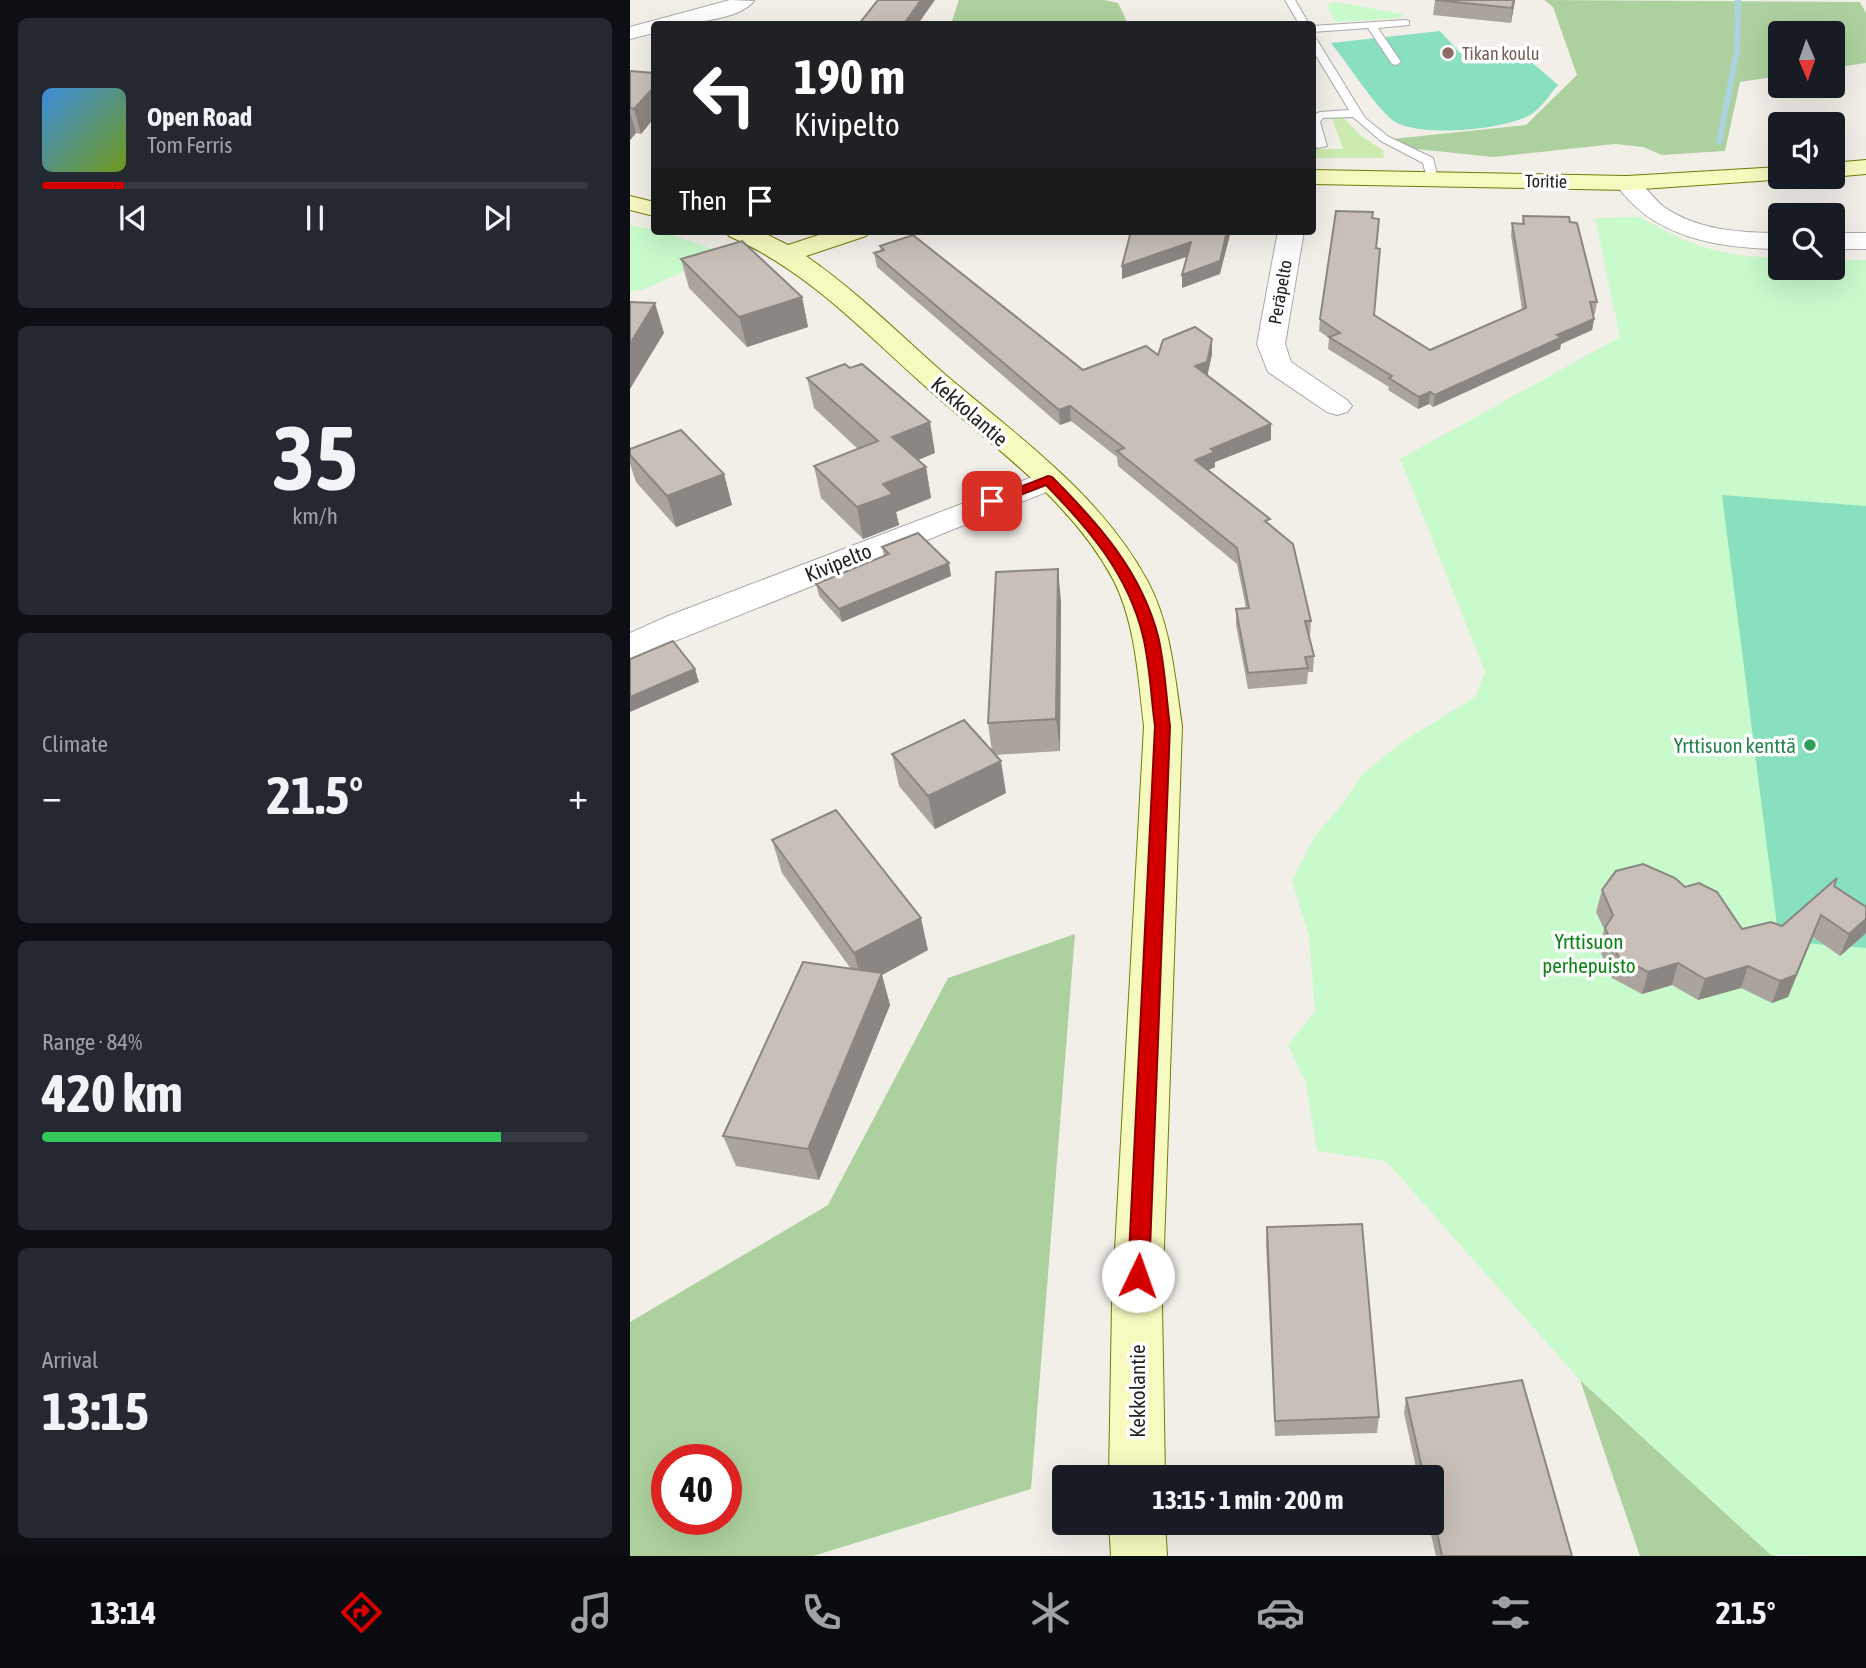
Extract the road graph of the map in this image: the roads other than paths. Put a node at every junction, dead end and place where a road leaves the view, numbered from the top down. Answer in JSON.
{"nodes":[{"id":1,"x":1290,"y":0,"type":"edge"},
{"id":2,"x":744,"y":1,"type":"edge"},
{"id":3,"x":677,"y":21,"type":"edge"},
{"id":4,"x":1302,"y":21,"type":"edge"},
{"id":5,"x":1405,"y":23,"type":"dead end"},
{"id":6,"x":1371,"y":25,"type":"junction"},
{"id":7,"x":651,"y":28,"type":"edge"},
{"id":8,"x":1316,"y":29,"type":"edge"},
{"id":9,"x":630,"y":33,"type":"edge"},
{"id":10,"x":1316,"y":47,"type":"edge"},
{"id":11,"x":1396,"y":62,"type":"dead end"},
{"id":12,"x":1356,"y":113,"type":"junction"},
{"id":13,"x":1316,"y":119,"type":"edge"},
{"id":14,"x":1316,"y":128,"type":"edge"},
{"id":15,"x":1321,"y":146,"type":"dead end"},
{"id":16,"x":1866,"y":167,"type":"edge"},
{"id":17,"x":1845,"y":169,"type":"edge"},
{"id":18,"x":1768,"y":175,"type":"edge"},
{"id":19,"x":1316,"y":177,"type":"edge"},
{"id":20,"x":1432,"y":179,"type":"junction"},
{"id":21,"x":1627,"y":183,"type":"junction"},
{"id":22,"x":630,"y":203,"type":"edge"},
{"id":23,"x":651,"y":208,"type":"edge"},
{"id":24,"x":747,"y":235,"type":"edge"},
{"id":25,"x":845,"y":235,"type":"edge"},
{"id":26,"x":1290,"y":235,"type":"edge"},
{"id":27,"x":1768,"y":241,"type":"edge"},
{"id":28,"x":1845,"y":241,"type":"edge"},
{"id":29,"x":1866,"y":241,"type":"edge"},
{"id":30,"x":787,"y":254,"type":"junction"},
{"id":31,"x":1337,"y":406,"type":"dead end"},
{"id":32,"x":1048,"y":480,"type":"junction"},
{"id":33,"x":630,"y":647,"type":"edge"},
{"id":34,"x":1137,"y":1465,"type":"edge"},
{"id":35,"x":1138,"y":1535,"type":"edge"},
{"id":36,"x":1139,"y":1556,"type":"edge"}],
"edges":[{"from":1,"to":4,"type":"lane"},
{"from":2,"to":3,"type":"street"},
{"from":5,"to":6,"type":"lane"},
{"from":6,"to":8,"type":"lane"},
{"from":6,"to":11,"type":"lane"},
{"from":7,"to":9,"type":"street"},
{"from":10,"to":12,"type":"lane"},
{"from":12,"to":13,"type":"lane"},
{"from":12,"to":20,"type":"lane"},
{"from":14,"to":15,"type":"lane"},
{"from":16,"to":17,"type":"street"},
{"from":18,"to":21,"type":"street","name":"Toritie"},
{"from":19,"to":20,"type":"street","name":"Toritie"},
{"from":20,"to":21,"type":"street","name":"Toritie"},
{"from":21,"to":27,"type":"street"},
{"from":22,"to":23,"type":"street"},
{"from":24,"to":30,"type":"street","name":"Kekkolantie"},
{"from":25,"to":30,"type":"street"},
{"from":26,"to":31,"type":"street","name":"Peräpelto"},
{"from":28,"to":29,"type":"street"},
{"from":30,"to":32,"type":"street","name":"Kekkolantie"},
{"from":32,"to":33,"type":"street","name":"Kivipelto"},
{"from":32,"to":34,"type":"street","name":"Kekkolantie"},
{"from":35,"to":36,"type":"street"}]}
